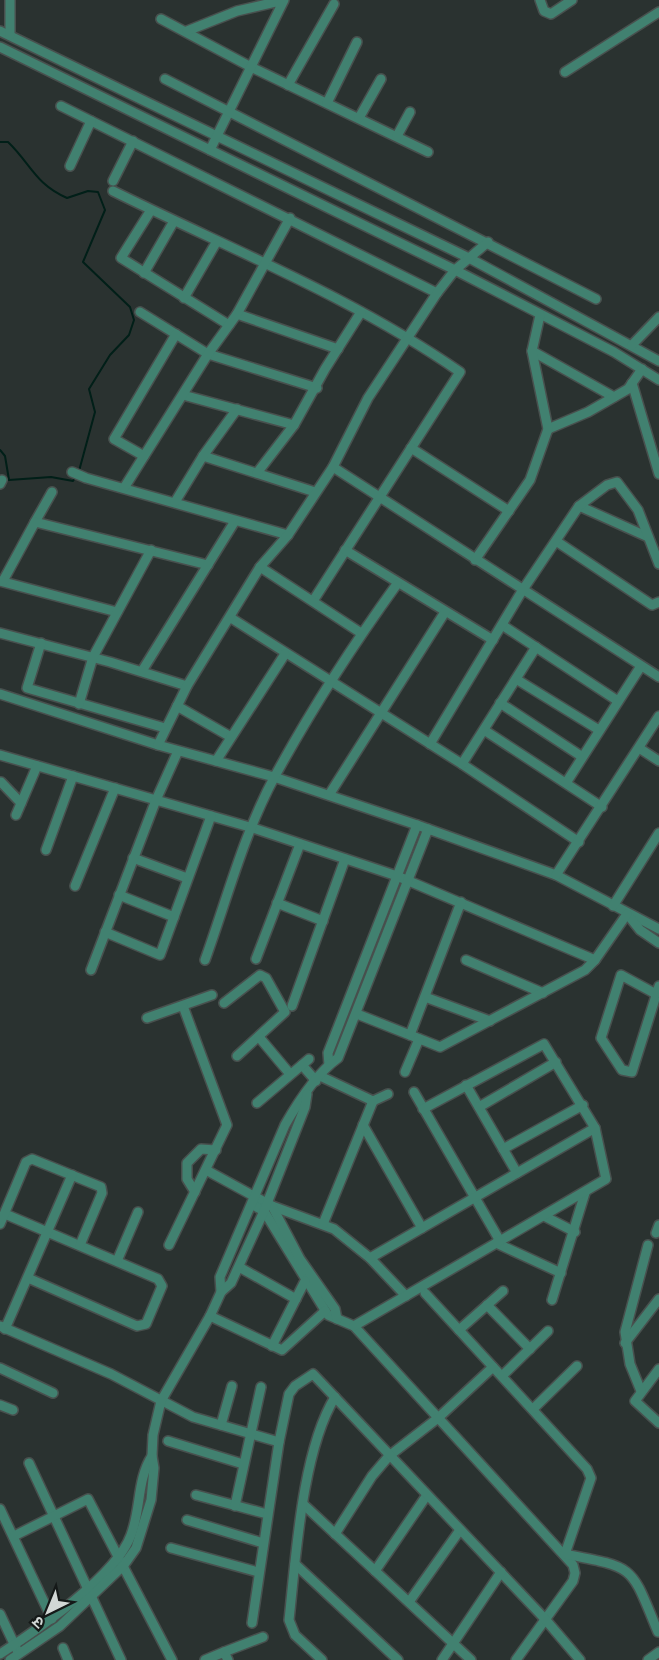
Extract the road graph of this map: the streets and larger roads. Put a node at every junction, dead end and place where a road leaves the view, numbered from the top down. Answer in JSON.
{"nodes":[{"id":1,"x":10,"y":0,"type":"edge"},
{"id":2,"x":284,"y":0,"type":"edge"},
{"id":3,"x":540,"y":0,"type":"edge"},
{"id":4,"x":572,"y":0,"type":"edge"},
{"id":5,"x":334,"y":4,"type":"dead end"},
{"id":6,"x":659,"y":12,"type":"edge"},
{"id":7,"x":161,"y":19,"type":"dead end"},
{"id":8,"x":0,"y":31,"type":"edge"},
{"id":9,"x":187,"y":32,"type":"junction"},
{"id":10,"x":10,"y":35,"type":"junction"},
{"id":11,"x":357,"y":42,"type":"dead end"},
{"id":12,"x":0,"y":47,"type":"edge"},
{"id":13,"x":251,"y":67,"type":"junction"},
{"id":14,"x":565,"y":72,"type":"dead end"},
{"id":15,"x":381,"y":78,"type":"dead end"},
{"id":16,"x":165,"y":79,"type":"dead end"},
{"id":17,"x":288,"y":85,"type":"junction"},
{"id":18,"x":327,"y":103,"type":"junction"},
{"id":19,"x":61,"y":106,"type":"dead end"},
{"id":20,"x":410,"y":112,"type":"dead end"},
{"id":21,"x":230,"y":113,"type":"junction"},
{"id":22,"x":359,"y":118,"type":"junction"},
{"id":23,"x":92,"y":121,"type":"junction"},
{"id":24,"x":397,"y":136,"type":"junction"},
{"id":25,"x":218,"y":137,"type":"junction"},
{"id":26,"x":133,"y":141,"type":"junction"},
{"id":27,"x":210,"y":150,"type":"junction"},
{"id":28,"x":428,"y":153,"type":"dead end"},
{"id":29,"x":70,"y":166,"type":"dead end"},
{"id":30,"x":151,"y":210,"type":"junction"},
{"id":31,"x":290,"y":218,"type":"junction"},
{"id":32,"x":394,"y":220,"type":"junction"},
{"id":33,"x":174,"y":221,"type":"junction"},
{"id":34,"x":386,"y":238,"type":"junction"},
{"id":35,"x":217,"y":241,"type":"junction"},
{"id":36,"x":488,"y":242,"type":"junction"},
{"id":37,"x":469,"y":258,"type":"junction"},
{"id":38,"x":264,"y":262,"type":"junction"},
{"id":39,"x":455,"y":270,"type":"junction"},
{"id":40,"x":144,"y":273,"type":"junction"},
{"id":41,"x":437,"y":293,"type":"junction"},
{"id":42,"x":184,"y":298,"type":"junction"},
{"id":43,"x":596,"y":299,"type":"dead end"},
{"id":44,"x":140,"y":312,"type":"dead end"},
{"id":45,"x":361,"y":312,"type":"junction"},
{"id":46,"x":237,"y":314,"type":"junction"},
{"id":47,"x":540,"y":315,"type":"junction"},
{"id":48,"x":659,"y":317,"type":"edge"},
{"id":49,"x":229,"y":325,"type":"junction"},
{"id":50,"x":176,"y":334,"type":"junction"},
{"id":51,"x":408,"y":336,"type":"junction"},
{"id":52,"x":621,"y":339,"type":"junction"},
{"id":53,"x":632,"y":345,"type":"junction"},
{"id":54,"x":338,"y":349,"type":"junction"},
{"id":55,"x":531,"y":351,"type":"junction"},
{"id":56,"x":614,"y":352,"type":"junction"},
{"id":57,"x":208,"y":354,"type":"junction"},
{"id":58,"x":659,"y":361,"type":"edge"},
{"id":59,"x":642,"y":369,"type":"junction"},
{"id":60,"x":659,"y":380,"type":"edge"},
{"id":61,"x":632,"y":383,"type":"junction"},
{"id":62,"x":317,"y":388,"type":"junction"},
{"id":63,"x":183,"y":395,"type":"junction"},
{"id":64,"x":615,"y":397,"type":"junction"},
{"id":65,"x":237,"y":408,"type":"junction"},
{"id":66,"x":294,"y":425,"type":"junction"},
{"id":67,"x":549,"y":429,"type":"junction"},
{"id":68,"x":411,"y":448,"type":"junction"},
{"id":69,"x":656,"y":454,"type":"edge"},
{"id":70,"x":144,"y":456,"type":"junction"},
{"id":71,"x":203,"y":456,"type":"junction"},
{"id":72,"x":333,"y":467,"type":"junction"},
{"id":73,"x":72,"y":472,"type":"dead end"},
{"id":74,"x":257,"y":473,"type":"junction"},
{"id":75,"x":659,"y":474,"type":"edge"},
{"id":76,"x":124,"y":488,"type":"junction"},
{"id":77,"x":52,"y":492,"type":"dead end"},
{"id":78,"x":315,"y":492,"type":"junction"},
{"id":79,"x":379,"y":497,"type":"junction"},
{"id":80,"x":175,"y":502,"type":"junction"},
{"id":81,"x":579,"y":506,"type":"junction"},
{"id":82,"x":509,"y":511,"type":"junction"},
{"id":83,"x":235,"y":521,"type":"junction"},
{"id":84,"x":35,"y":522,"type":"junction"},
{"id":85,"x":288,"y":535,"type":"junction"},
{"id":86,"x":648,"y":537,"type":"junction"},
{"id":87,"x":556,"y":540,"type":"junction"},
{"id":88,"x":345,"y":549,"type":"junction"},
{"id":89,"x":151,"y":550,"type":"junction"},
{"id":90,"x":475,"y":560,"type":"junction"},
{"id":91,"x":659,"y":564,"type":"edge"},
{"id":92,"x":208,"y":565,"type":"junction"},
{"id":93,"x":260,"y":567,"type":"junction"},
{"id":94,"x":1,"y":581,"type":"edge"},
{"id":95,"x":397,"y":584,"type":"junction"},
{"id":96,"x":522,"y":591,"type":"junction"},
{"id":97,"x":313,"y":602,"type":"junction"},
{"id":98,"x":659,"y":602,"type":"edge"},
{"id":99,"x":117,"y":612,"type":"junction"},
{"id":100,"x":445,"y":612,"type":"junction"},
{"id":101,"x":231,"y":618,"type":"junction"},
{"id":102,"x":502,"y":625,"type":"junction"},
{"id":103,"x":0,"y":633,"type":"edge"},
{"id":104,"x":361,"y":633,"type":"junction"},
{"id":105,"x":493,"y":640,"type":"junction"},
{"id":106,"x":41,"y":643,"type":"junction"},
{"id":107,"x":536,"y":647,"type":"junction"},
{"id":108,"x":285,"y":654,"type":"junction"},
{"id":109,"x":93,"y":657,"type":"junction"},
{"id":110,"x":641,"y":666,"type":"junction"},
{"id":111,"x":142,"y":671,"type":"junction"},
{"id":112,"x":659,"y":677,"type":"edge"},
{"id":113,"x":516,"y":679,"type":"junction"},
{"id":114,"x":332,"y":683,"type":"junction"},
{"id":115,"x":187,"y":686,"type":"junction"},
{"id":116,"x":2,"y":695,"type":"edge"},
{"id":117,"x":618,"y":701,"type":"junction"},
{"id":118,"x":500,"y":703,"type":"junction"},
{"id":119,"x":79,"y":704,"type":"junction"},
{"id":120,"x":177,"y":706,"type":"junction"},
{"id":121,"x":380,"y":713,"type":"junction"},
{"id":122,"x":659,"y":716,"type":"edge"},
{"id":123,"x":165,"y":728,"type":"junction"},
{"id":124,"x":484,"y":730,"type":"junction"},
{"id":125,"x":598,"y":730,"type":"junction"},
{"id":126,"x":231,"y":737,"type":"junction"},
{"id":127,"x":430,"y":744,"type":"junction"},
{"id":128,"x":158,"y":745,"type":"junction"},
{"id":129,"x":639,"y":748,"type":"junction"},
{"id":130,"x":178,"y":751,"type":"junction"},
{"id":131,"x":0,"y":755,"type":"edge"},
{"id":132,"x":581,"y":756,"type":"junction"},
{"id":133,"x":216,"y":761,"type":"junction"},
{"id":134,"x":659,"y":761,"type":"edge"},
{"id":135,"x":462,"y":764,"type":"junction"},
{"id":136,"x":37,"y":766,"type":"junction"},
{"id":137,"x":73,"y":776,"type":"junction"},
{"id":138,"x":274,"y":777,"type":"junction"},
{"id":139,"x":1,"y":782,"type":"edge"},
{"id":140,"x":566,"y":783,"type":"junction"},
{"id":141,"x":115,"y":788,"type":"junction"},
{"id":142,"x":329,"y":795,"type":"junction"},
{"id":143,"x":156,"y":800,"type":"junction"},
{"id":144,"x":21,"y":803,"type":"junction"},
{"id":145,"x":602,"y":807,"type":"junction"},
{"id":146,"x":16,"y":815,"type":"dead end"},
{"id":147,"x":211,"y":816,"type":"junction"},
{"id":148,"x":417,"y":825,"type":"junction"},
{"id":149,"x":253,"y":828,"type":"junction"},
{"id":150,"x":428,"y":830,"type":"junction"},
{"id":151,"x":659,"y":833,"type":"edge"},
{"id":152,"x":579,"y":842,"type":"junction"},
{"id":153,"x":300,"y":843,"type":"junction"},
{"id":154,"x":46,"y":849,"type":"dead end"},
{"id":155,"x":649,"y":849,"type":"junction"},
{"id":156,"x":659,"y":856,"type":"edge"},
{"id":157,"x":133,"y":858,"type":"junction"},
{"id":158,"x":345,"y":859,"type":"junction"},
{"id":159,"x":556,"y":875,"type":"junction"},
{"id":160,"x":398,"y":876,"type":"junction"},
{"id":161,"x":187,"y":878,"type":"junction"},
{"id":162,"x":409,"y":881,"type":"junction"},
{"id":163,"x":75,"y":886,"type":"dead end"},
{"id":164,"x":119,"y":895,"type":"junction"},
{"id":165,"x":461,"y":902,"type":"junction"},
{"id":166,"x":277,"y":903,"type":"junction"},
{"id":167,"x":613,"y":906,"type":"junction"},
{"id":168,"x":627,"y":914,"type":"junction"},
{"id":169,"x":174,"y":917,"type":"junction"},
{"id":170,"x":322,"y":921,"type":"junction"},
{"id":171,"x":659,"y":929,"type":"edge"},
{"id":172,"x":105,"y":932,"type":"junction"},
{"id":173,"x":659,"y":943,"type":"edge"},
{"id":174,"x":256,"y":959,"type":"dead end"},
{"id":175,"x":205,"y":960,"type":"dead end"},
{"id":176,"x":466,"y":960,"type":"dead end"},
{"id":177,"x":595,"y":960,"type":"junction"},
{"id":178,"x":91,"y":970,"type":"dead end"},
{"id":179,"x":658,"y":990,"type":"edge"},
{"id":180,"x":543,"y":993,"type":"junction"},
{"id":181,"x":212,"y":995,"type":"dead end"},
{"id":182,"x":425,"y":997,"type":"junction"},
{"id":183,"x":224,"y":1003,"type":"dead end"},
{"id":184,"x":183,"y":1006,"type":"junction"},
{"id":185,"x":292,"y":1006,"type":"dead end"},
{"id":186,"x":357,"y":1014,"type":"junction"},
{"id":187,"x":147,"y":1018,"type":"dead end"},
{"id":188,"x":490,"y":1021,"type":"junction"},
{"id":189,"x":259,"y":1037,"type":"junction"},
{"id":190,"x":414,"y":1037,"type":"junction"},
{"id":191,"x":237,"y":1056,"type":"dead end"},
{"id":192,"x":556,"y":1062,"type":"junction"},
{"id":193,"x":329,"y":1065,"type":"junction"},
{"id":194,"x":405,"y":1072,"type":"dead end"},
{"id":195,"x":290,"y":1074,"type":"junction"},
{"id":196,"x":318,"y":1079,"type":"junction"},
{"id":197,"x":466,"y":1085,"type":"junction"},
{"id":198,"x":414,"y":1092,"type":"dead end"},
{"id":199,"x":307,"y":1094,"type":"junction"},
{"id":200,"x":388,"y":1094,"type":"dead end"},
{"id":201,"x":373,"y":1101,"type":"junction"},
{"id":202,"x":257,"y":1103,"type":"dead end"},
{"id":203,"x":583,"y":1105,"type":"junction"},
{"id":204,"x":479,"y":1107,"type":"junction"},
{"id":205,"x":423,"y":1109,"type":"junction"},
{"id":206,"x":363,"y":1125,"type":"junction"},
{"id":207,"x":595,"y":1128,"type":"junction"},
{"id":208,"x":503,"y":1149,"type":"junction"},
{"id":209,"x":216,"y":1150,"type":"junction"},
{"id":210,"x":206,"y":1170,"type":"junction"},
{"id":211,"x":517,"y":1173,"type":"junction"},
{"id":212,"x":72,"y":1175,"type":"junction"},
{"id":213,"x":195,"y":1192,"type":"junction"},
{"id":214,"x":585,"y":1193,"type":"junction"},
{"id":215,"x":475,"y":1198,"type":"junction"},
{"id":216,"x":255,"y":1201,"type":"junction"},
{"id":217,"x":268,"y":1206,"type":"junction"},
{"id":218,"x":138,"y":1212,"type":"dead end"},
{"id":219,"x":5,"y":1214,"type":"junction"},
{"id":220,"x":544,"y":1216,"type":"junction"},
{"id":221,"x":0,"y":1224,"type":"edge"},
{"id":222,"x":323,"y":1224,"type":"junction"},
{"id":223,"x":422,"y":1228,"type":"junction"},
{"id":224,"x":47,"y":1232,"type":"junction"},
{"id":225,"x":575,"y":1232,"type":"junction"},
{"id":226,"x":498,"y":1242,"type":"junction"},
{"id":227,"x":80,"y":1245,"type":"junction"},
{"id":228,"x":169,"y":1245,"type":"dead end"},
{"id":229,"x":648,"y":1245,"type":"dead end"},
{"id":230,"x":370,"y":1258,"type":"junction"},
{"id":231,"x":117,"y":1261,"type":"junction"},
{"id":232,"x":239,"y":1267,"type":"junction"},
{"id":233,"x":561,"y":1273,"type":"junction"},
{"id":234,"x":28,"y":1278,"type":"junction"},
{"id":235,"x":305,"y":1281,"type":"junction"},
{"id":236,"x":503,"y":1291,"type":"dead end"},
{"id":237,"x":221,"y":1292,"type":"junction"},
{"id":238,"x":425,"y":1293,"type":"dead end"},
{"id":239,"x":406,"y":1296,"type":"junction"},
{"id":240,"x":296,"y":1299,"type":"junction"},
{"id":241,"x":659,"y":1299,"type":"edge"},
{"id":242,"x":552,"y":1300,"type":"dead end"},
{"id":243,"x":488,"y":1305,"type":"junction"},
{"id":244,"x":326,"y":1311,"type":"junction"},
{"id":245,"x":210,"y":1316,"type":"junction"},
{"id":246,"x":337,"y":1319,"type":"junction"},
{"id":247,"x":354,"y":1326,"type":"junction"},
{"id":248,"x":3,"y":1328,"type":"edge"},
{"id":249,"x":459,"y":1330,"type":"junction"},
{"id":250,"x":548,"y":1331,"type":"dead end"},
{"id":251,"x":625,"y":1343,"type":"junction"},
{"id":252,"x":272,"y":1346,"type":"junction"},
{"id":253,"x":530,"y":1349,"type":"junction"},
{"id":254,"x":577,"y":1366,"type":"dead end"},
{"id":255,"x":493,"y":1367,"type":"junction"},
{"id":256,"x":0,"y":1368,"type":"edge"},
{"id":257,"x":659,"y":1369,"type":"edge"},
{"id":258,"x":502,"y":1376,"type":"junction"},
{"id":259,"x":232,"y":1386,"type":"dead end"},
{"id":260,"x":261,"y":1387,"type":"dead end"},
{"id":261,"x":641,"y":1391,"type":"junction"},
{"id":262,"x":52,"y":1393,"type":"dead end"},
{"id":263,"x":335,"y":1397,"type":"junction"},
{"id":264,"x":161,"y":1401,"type":"junction"},
{"id":265,"x":0,"y":1405,"type":"edge"},
{"id":266,"x":533,"y":1409,"type":"junction"},
{"id":267,"x":13,"y":1410,"type":"dead end"},
{"id":268,"x":438,"y":1418,"type":"junction"},
{"id":269,"x":659,"y":1423,"type":"edge"},
{"id":270,"x":221,"y":1425,"type":"junction"},
{"id":271,"x":250,"y":1433,"type":"junction"},
{"id":272,"x":168,"y":1441,"type":"dead end"},
{"id":273,"x":279,"y":1442,"type":"junction"},
{"id":274,"x":389,"y":1456,"type":"junction"},
{"id":275,"x":29,"y":1463,"type":"dead end"},
{"id":276,"x":243,"y":1464,"type":"junction"},
{"id":277,"x":196,"y":1495,"type":"dead end"},
{"id":278,"x":427,"y":1495,"type":"junction"},
{"id":279,"x":303,"y":1504,"type":"junction"},
{"id":280,"x":235,"y":1506,"type":"junction"},
{"id":281,"x":0,"y":1509,"type":"edge"},
{"id":282,"x":267,"y":1514,"type":"junction"},
{"id":283,"x":54,"y":1516,"type":"junction"},
{"id":284,"x":187,"y":1520,"type":"dead end"},
{"id":285,"x":460,"y":1530,"type":"junction"},
{"id":286,"x":335,"y":1534,"type":"junction"},
{"id":287,"x":14,"y":1536,"type":"junction"},
{"id":288,"x":263,"y":1543,"type":"junction"},
{"id":289,"x":171,"y":1548,"type":"dead end"},
{"id":290,"x":565,"y":1554,"type":"junction"},
{"id":291,"x":122,"y":1561,"type":"junction"},
{"id":292,"x":295,"y":1564,"type":"junction"},
{"id":293,"x":375,"y":1570,"type":"junction"},
{"id":294,"x":258,"y":1572,"type":"junction"},
{"id":295,"x":501,"y":1572,"type":"junction"},
{"id":296,"x":90,"y":1592,"type":"junction"},
{"id":297,"x":409,"y":1602,"type":"junction"},
{"id":298,"x":0,"y":1614,"type":"edge"},
{"id":299,"x":52,"y":1619,"type":"junction"},
{"id":300,"x":545,"y":1619,"type":"junction"},
{"id":301,"x":252,"y":1623,"type":"dead end"},
{"id":302,"x":658,"y":1632,"type":"edge"},
{"id":303,"x":263,"y":1637,"type":"dead end"},
{"id":304,"x":453,"y":1644,"type":"junction"},
{"id":305,"x":14,"y":1645,"type":"junction"},
{"id":306,"x":63,"y":1648,"type":"dead end"},
{"id":307,"x":659,"y":1652,"type":"edge"},
{"id":308,"x":19,"y":1654,"type":"junction"},
{"id":309,"x":6,"y":1656,"type":"edge"},
{"id":310,"x":226,"y":1656,"type":"edge"},
{"id":311,"x":68,"y":1660,"type":"edge"},
{"id":312,"x":121,"y":1660,"type":"edge"},
{"id":313,"x":172,"y":1660,"type":"edge"},
{"id":314,"x":205,"y":1660,"type":"edge"},
{"id":315,"x":322,"y":1660,"type":"edge"},
{"id":316,"x":398,"y":1660,"type":"edge"},
{"id":317,"x":442,"y":1660,"type":"edge"},
{"id":318,"x":471,"y":1660,"type":"edge"},
{"id":319,"x":516,"y":1660,"type":"edge"},
{"id":320,"x":580,"y":1660,"type":"edge"},
{"id":321,"x":648,"y":1660,"type":"edge"}],
"edges":[{"from":1,"to":10,"type":"street"},
{"from":2,"to":9,"type":"street"},
{"from":2,"to":13,"type":"street"},
{"from":3,"to":4,"type":"street"},
{"from":5,"to":17,"type":"street"},
{"from":6,"to":14,"type":"street"},
{"from":7,"to":9,"type":"street"},
{"from":8,"to":10,"type":"street"},
{"from":9,"to":13,"type":"street"},
{"from":10,"to":25,"type":"street"},
{"from":11,"to":18,"type":"street"},
{"from":12,"to":27,"type":"street"},
{"from":13,"to":17,"type":"street"},
{"from":13,"to":21,"type":"street"},
{"from":15,"to":22,"type":"street"},
{"from":16,"to":21,"type":"street"},
{"from":17,"to":18,"type":"street"},
{"from":18,"to":22,"type":"street"},
{"from":19,"to":23,"type":"street"},
{"from":20,"to":24,"type":"street"},
{"from":21,"to":25,"type":"street"},
{"from":21,"to":36,"type":"street"},
{"from":22,"to":24,"type":"street"},
{"from":23,"to":26,"type":"street"},
{"from":23,"to":29,"type":"street"},
{"from":24,"to":28,"type":"street"},
{"from":25,"to":27,"type":"street"},
{"from":25,"to":32,"type":"street"},
{"from":26,"to":30,"type":"street"},
{"from":26,"to":31,"type":"street"},
{"from":27,"to":34,"type":"street"},
{"from":30,"to":33,"type":"street"},
{"from":30,"to":40,"type":"street"},
{"from":31,"to":38,"type":"street"},
{"from":31,"to":41,"type":"street"},
{"from":32,"to":34,"type":"street"},
{"from":32,"to":37,"type":"street"},
{"from":33,"to":35,"type":"street"},
{"from":33,"to":40,"type":"street"},
{"from":34,"to":39,"type":"street"},
{"from":35,"to":38,"type":"street"},
{"from":35,"to":42,"type":"street"},
{"from":36,"to":37,"type":"street"},
{"from":36,"to":43,"type":"street"},
{"from":37,"to":39,"type":"street"},
{"from":37,"to":52,"type":"street"},
{"from":38,"to":45,"type":"street"},
{"from":38,"to":46,"type":"street"},
{"from":39,"to":41,"type":"street"},
{"from":39,"to":47,"type":"street"},
{"from":40,"to":42,"type":"street"},
{"from":41,"to":51,"type":"street"},
{"from":42,"to":49,"type":"street"},
{"from":44,"to":50,"type":"street"},
{"from":45,"to":51,"type":"street"},
{"from":45,"to":54,"type":"street"},
{"from":46,"to":49,"type":"street"},
{"from":46,"to":54,"type":"street"},
{"from":47,"to":55,"type":"street"},
{"from":47,"to":56,"type":"street"},
{"from":48,"to":53,"type":"street"},
{"from":49,"to":57,"type":"street"},
{"from":50,"to":57,"type":"street"},
{"from":50,"to":70,"type":"street"},
{"from":51,"to":68,"type":"street"},
{"from":51,"to":72,"type":"street"},
{"from":52,"to":53,"type":"street"},
{"from":52,"to":56,"type":"street"},
{"from":53,"to":58,"type":"street"},
{"from":54,"to":62,"type":"street"},
{"from":55,"to":64,"type":"street"},
{"from":55,"to":67,"type":"street"},
{"from":56,"to":59,"type":"street"},
{"from":57,"to":62,"type":"street"},
{"from":57,"to":63,"type":"street"},
{"from":59,"to":60,"type":"street"},
{"from":59,"to":61,"type":"street"},
{"from":61,"to":64,"type":"street"},
{"from":61,"to":69,"type":"street"},
{"from":62,"to":66,"type":"street"},
{"from":63,"to":65,"type":"street"},
{"from":63,"to":70,"type":"street"},
{"from":64,"to":67,"type":"street"},
{"from":65,"to":66,"type":"street"},
{"from":65,"to":71,"type":"street"},
{"from":66,"to":74,"type":"street"},
{"from":67,"to":82,"type":"street"},
{"from":68,"to":79,"type":"street"},
{"from":68,"to":82,"type":"street"},
{"from":69,"to":75,"type":"street"},
{"from":70,"to":76,"type":"street"},
{"from":71,"to":74,"type":"street"},
{"from":71,"to":80,"type":"street"},
{"from":72,"to":78,"type":"street"},
{"from":72,"to":79,"type":"street"},
{"from":73,"to":76,"type":"street"},
{"from":74,"to":78,"type":"street"},
{"from":76,"to":80,"type":"street"},
{"from":77,"to":84,"type":"street"},
{"from":78,"to":85,"type":"street"},
{"from":79,"to":88,"type":"street"},
{"from":79,"to":90,"type":"street"},
{"from":80,"to":83,"type":"street"},
{"from":81,"to":86,"type":"street"},
{"from":81,"to":86,"type":"street"},
{"from":81,"to":87,"type":"street"},
{"from":82,"to":90,"type":"street"},
{"from":83,"to":85,"type":"street"},
{"from":83,"to":92,"type":"street"},
{"from":84,"to":89,"type":"street"},
{"from":84,"to":94,"type":"street"},
{"from":85,"to":93,"type":"street"},
{"from":86,"to":91,"type":"street"},
{"from":87,"to":96,"type":"street"},
{"from":87,"to":98,"type":"street"},
{"from":88,"to":95,"type":"street"},
{"from":88,"to":97,"type":"street"},
{"from":89,"to":92,"type":"street"},
{"from":89,"to":99,"type":"street"},
{"from":90,"to":96,"type":"street"},
{"from":92,"to":111,"type":"street"},
{"from":93,"to":97,"type":"street"},
{"from":93,"to":101,"type":"street"},
{"from":94,"to":99,"type":"street"},
{"from":95,"to":100,"type":"street"},
{"from":95,"to":104,"type":"street"},
{"from":96,"to":102,"type":"street"},
{"from":96,"to":110,"type":"street"},
{"from":97,"to":104,"type":"street"},
{"from":99,"to":109,"type":"street"},
{"from":100,"to":105,"type":"street"},
{"from":100,"to":121,"type":"street"},
{"from":101,"to":108,"type":"street"},
{"from":101,"to":115,"type":"street"},
{"from":102,"to":105,"type":"street"},
{"from":102,"to":107,"type":"street"},
{"from":103,"to":106,"type":"street"},
{"from":104,"to":114,"type":"street"},
{"from":105,"to":127,"type":"street"},
{"from":106,"to":109,"type":"street"},
{"from":106,"to":119,"type":"street"},
{"from":107,"to":113,"type":"street"},
{"from":107,"to":117,"type":"street"},
{"from":108,"to":114,"type":"street"},
{"from":108,"to":126,"type":"street"},
{"from":109,"to":111,"type":"street"},
{"from":109,"to":119,"type":"street"},
{"from":110,"to":112,"type":"street"},
{"from":110,"to":117,"type":"street"},
{"from":111,"to":115,"type":"street"},
{"from":113,"to":118,"type":"street"},
{"from":113,"to":125,"type":"street"},
{"from":114,"to":121,"type":"street"},
{"from":114,"to":138,"type":"street"},
{"from":115,"to":120,"type":"street"},
{"from":116,"to":128,"type":"street"},
{"from":117,"to":125,"type":"street"},
{"from":118,"to":124,"type":"street"},
{"from":118,"to":132,"type":"street"},
{"from":119,"to":123,"type":"street"},
{"from":120,"to":123,"type":"street"},
{"from":120,"to":126,"type":"street"},
{"from":121,"to":127,"type":"street"},
{"from":121,"to":142,"type":"street"},
{"from":122,"to":129,"type":"street"},
{"from":123,"to":128,"type":"street"},
{"from":124,"to":135,"type":"street"},
{"from":124,"to":140,"type":"street"},
{"from":125,"to":132,"type":"street"},
{"from":126,"to":133,"type":"street"},
{"from":127,"to":135,"type":"street"},
{"from":128,"to":130,"type":"street"},
{"from":129,"to":134,"type":"street"},
{"from":129,"to":145,"type":"street"},
{"from":130,"to":133,"type":"street"},
{"from":130,"to":143,"type":"street"},
{"from":131,"to":136,"type":"street"},
{"from":132,"to":140,"type":"street"},
{"from":133,"to":138,"type":"street"},
{"from":135,"to":152,"type":"street"},
{"from":136,"to":137,"type":"street"},
{"from":136,"to":144,"type":"street"},
{"from":137,"to":141,"type":"street"},
{"from":137,"to":154,"type":"street"},
{"from":138,"to":142,"type":"street"},
{"from":138,"to":149,"type":"street"},
{"from":139,"to":144,"type":"street"},
{"from":140,"to":145,"type":"street"},
{"from":141,"to":143,"type":"street"},
{"from":141,"to":163,"type":"street"},
{"from":142,"to":148,"type":"street"},
{"from":143,"to":147,"type":"street"},
{"from":143,"to":157,"type":"street"},
{"from":144,"to":146,"type":"street"},
{"from":145,"to":152,"type":"street"},
{"from":147,"to":149,"type":"street"},
{"from":147,"to":161,"type":"street"},
{"from":148,"to":150,"type":"street"},
{"from":148,"to":160,"type":"street"},
{"from":149,"to":153,"type":"street"},
{"from":149,"to":175,"type":"street"},
{"from":150,"to":159,"type":"street"},
{"from":150,"to":162,"type":"street"},
{"from":151,"to":155,"type":"street"},
{"from":152,"to":159,"type":"street"},
{"from":153,"to":158,"type":"street"},
{"from":153,"to":166,"type":"street"},
{"from":155,"to":156,"type":"street"},
{"from":155,"to":167,"type":"street"},
{"from":157,"to":161,"type":"street"},
{"from":157,"to":164,"type":"street"},
{"from":158,"to":160,"type":"street"},
{"from":158,"to":170,"type":"street"},
{"from":159,"to":167,"type":"street"},
{"from":160,"to":162,"type":"street"},
{"from":160,"to":193,"type":"street"},
{"from":161,"to":169,"type":"street"},
{"from":162,"to":165,"type":"street"},
{"from":162,"to":186,"type":"street"},
{"from":164,"to":169,"type":"street"},
{"from":164,"to":172,"type":"street"},
{"from":165,"to":177,"type":"street"},
{"from":165,"to":182,"type":"street"},
{"from":166,"to":170,"type":"street"},
{"from":166,"to":174,"type":"street"},
{"from":167,"to":168,"type":"street"},
{"from":168,"to":171,"type":"street"},
{"from":168,"to":173,"type":"street"},
{"from":168,"to":177,"type":"street"},
{"from":169,"to":172,"type":"street"},
{"from":170,"to":185,"type":"street"},
{"from":172,"to":178,"type":"street"},
{"from":176,"to":180,"type":"street"},
{"from":177,"to":180,"type":"street"},
{"from":179,"to":179,"type":"street"},
{"from":180,"to":188,"type":"street"},
{"from":181,"to":184,"type":"street"},
{"from":182,"to":188,"type":"street"},
{"from":182,"to":190,"type":"street"},
{"from":183,"to":189,"type":"street"},
{"from":184,"to":187,"type":"street"},
{"from":184,"to":209,"type":"street"},
{"from":186,"to":190,"type":"street"},
{"from":186,"to":193,"type":"street"},
{"from":188,"to":190,"type":"street"},
{"from":189,"to":191,"type":"street"},
{"from":189,"to":195,"type":"street"},
{"from":190,"to":194,"type":"street"},
{"from":192,"to":197,"type":"street"},
{"from":192,"to":203,"type":"street"},
{"from":192,"to":204,"type":"street"},
{"from":193,"to":196,"type":"street"},
{"from":195,"to":196,"type":"street"},
{"from":195,"to":202,"type":"street"},
{"from":196,"to":199,"type":"street"},
{"from":196,"to":201,"type":"street"},
{"from":197,"to":204,"type":"street"},
{"from":197,"to":205,"type":"street"},
{"from":198,"to":205,"type":"street"},
{"from":199,"to":216,"type":"street"},
{"from":199,"to":217,"type":"street"},
{"from":200,"to":201,"type":"street"},
{"from":201,"to":206,"type":"street"},
{"from":203,"to":207,"type":"street"},
{"from":203,"to":208,"type":"street"},
{"from":204,"to":208,"type":"street"},
{"from":205,"to":215,"type":"street"},
{"from":206,"to":222,"type":"street"},
{"from":206,"to":223,"type":"street"},
{"from":207,"to":211,"type":"street"},
{"from":207,"to":214,"type":"street"},
{"from":208,"to":211,"type":"street"},
{"from":209,"to":210,"type":"street"},
{"from":209,"to":213,"type":"street"},
{"from":210,"to":213,"type":"street"},
{"from":210,"to":216,"type":"street"},
{"from":211,"to":215,"type":"street"},
{"from":212,"to":219,"type":"street"},
{"from":212,"to":224,"type":"street"},
{"from":212,"to":227,"type":"street"},
{"from":213,"to":228,"type":"street"},
{"from":214,"to":220,"type":"street"},
{"from":214,"to":225,"type":"street"},
{"from":215,"to":223,"type":"street"},
{"from":215,"to":226,"type":"street"},
{"from":216,"to":217,"type":"street"},
{"from":216,"to":237,"type":"street"},
{"from":217,"to":222,"type":"street"},
{"from":217,"to":232,"type":"street"},
{"from":217,"to":235,"type":"street"},
{"from":217,"to":246,"type":"street"},
{"from":218,"to":231,"type":"street"},
{"from":219,"to":221,"type":"street"},
{"from":219,"to":224,"type":"street"},
{"from":220,"to":225,"type":"street"},
{"from":220,"to":226,"type":"street"},
{"from":222,"to":230,"type":"street"},
{"from":223,"to":230,"type":"street"},
{"from":224,"to":227,"type":"street"},
{"from":224,"to":234,"type":"street"},
{"from":225,"to":233,"type":"street"},
{"from":226,"to":233,"type":"street"},
{"from":226,"to":239,"type":"street"},
{"from":227,"to":231,"type":"street"},
{"from":229,"to":251,"type":"street"},
{"from":230,"to":239,"type":"street"},
{"from":231,"to":234,"type":"street"},
{"from":232,"to":237,"type":"street"},
{"from":232,"to":240,"type":"street"},
{"from":233,"to":242,"type":"street"},
{"from":234,"to":248,"type":"street"},
{"from":235,"to":240,"type":"street"},
{"from":235,"to":244,"type":"street"},
{"from":236,"to":243,"type":"street"},
{"from":237,"to":245,"type":"street"},
{"from":238,"to":249,"type":"street"},
{"from":239,"to":247,"type":"street"},
{"from":240,"to":252,"type":"street"},
{"from":241,"to":251,"type":"street"},
{"from":243,"to":249,"type":"street"},
{"from":243,"to":253,"type":"street"},
{"from":244,"to":246,"type":"street"},
{"from":244,"to":252,"type":"street"},
{"from":245,"to":252,"type":"street"},
{"from":245,"to":264,"type":"street"},
{"from":246,"to":247,"type":"street"},
{"from":247,"to":268,"type":"street"},
{"from":248,"to":264,"type":"street"},
{"from":249,"to":255,"type":"street"},
{"from":250,"to":253,"type":"street"},
{"from":251,"to":261,"type":"street"},
{"from":253,"to":258,"type":"street"},
{"from":254,"to":266,"type":"street"},
{"from":255,"to":258,"type":"street"},
{"from":255,"to":268,"type":"street"},
{"from":256,"to":262,"type":"street"},
{"from":257,"to":261,"type":"street"},
{"from":258,"to":266,"type":"street"},
{"from":259,"to":270,"type":"street"},
{"from":260,"to":271,"type":"street"},
{"from":261,"to":269,"type":"street"},
{"from":263,"to":273,"type":"street"},
{"from":263,"to":274,"type":"street"},
{"from":263,"to":279,"type":"street"},
{"from":264,"to":270,"type":"street"},
{"from":264,"to":291,"type":"street"},
{"from":265,"to":267,"type":"street"},
{"from":266,"to":290,"type":"street"},
{"from":268,"to":274,"type":"street"},
{"from":268,"to":290,"type":"street"},
{"from":270,"to":271,"type":"street"},
{"from":271,"to":273,"type":"street"},
{"from":271,"to":276,"type":"street"},
{"from":272,"to":276,"type":"street"},
{"from":273,"to":282,"type":"street"},
{"from":274,"to":278,"type":"street"},
{"from":274,"to":286,"type":"street"},
{"from":275,"to":283,"type":"street"},
{"from":276,"to":280,"type":"street"},
{"from":277,"to":280,"type":"street"},
{"from":278,"to":285,"type":"street"},
{"from":278,"to":293,"type":"street"},
{"from":279,"to":286,"type":"street"},
{"from":279,"to":292,"type":"street"},
{"from":280,"to":282,"type":"street"},
{"from":281,"to":287,"type":"street"},
{"from":282,"to":288,"type":"street"},
{"from":283,"to":287,"type":"street"},
{"from":283,"to":291,"type":"street"},
{"from":283,"to":296,"type":"street"},
{"from":284,"to":288,"type":"street"},
{"from":285,"to":295,"type":"street"},
{"from":285,"to":297,"type":"street"},
{"from":286,"to":293,"type":"street"},
{"from":287,"to":299,"type":"street"},
{"from":288,"to":294,"type":"street"},
{"from":289,"to":294,"type":"street"},
{"from":290,"to":300,"type":"street"},
{"from":290,"to":302,"type":"street"},
{"from":291,"to":296,"type":"street"},
{"from":291,"to":313,"type":"street"},
{"from":292,"to":315,"type":"street"},
{"from":292,"to":316,"type":"street"},
{"from":293,"to":297,"type":"street"},
{"from":294,"to":301,"type":"street"},
{"from":295,"to":300,"type":"street"},
{"from":295,"to":304,"type":"street"},
{"from":296,"to":299,"type":"street"},
{"from":296,"to":308,"type":"street"},
{"from":296,"to":312,"type":"street"},
{"from":297,"to":304,"type":"street"},
{"from":298,"to":305,"type":"street"},
{"from":299,"to":305,"type":"street"},
{"from":300,"to":319,"type":"street"},
{"from":300,"to":320,"type":"street"},
{"from":303,"to":310,"type":"street"},
{"from":304,"to":317,"type":"street"},
{"from":304,"to":318,"type":"street"},
{"from":305,"to":308,"type":"street"},
{"from":305,"to":309,"type":"street"},
{"from":306,"to":311,"type":"street"},
{"from":307,"to":321,"type":"street"},
{"from":308,"to":309,"type":"street"},
{"from":310,"to":314,"type":"street"}]}
